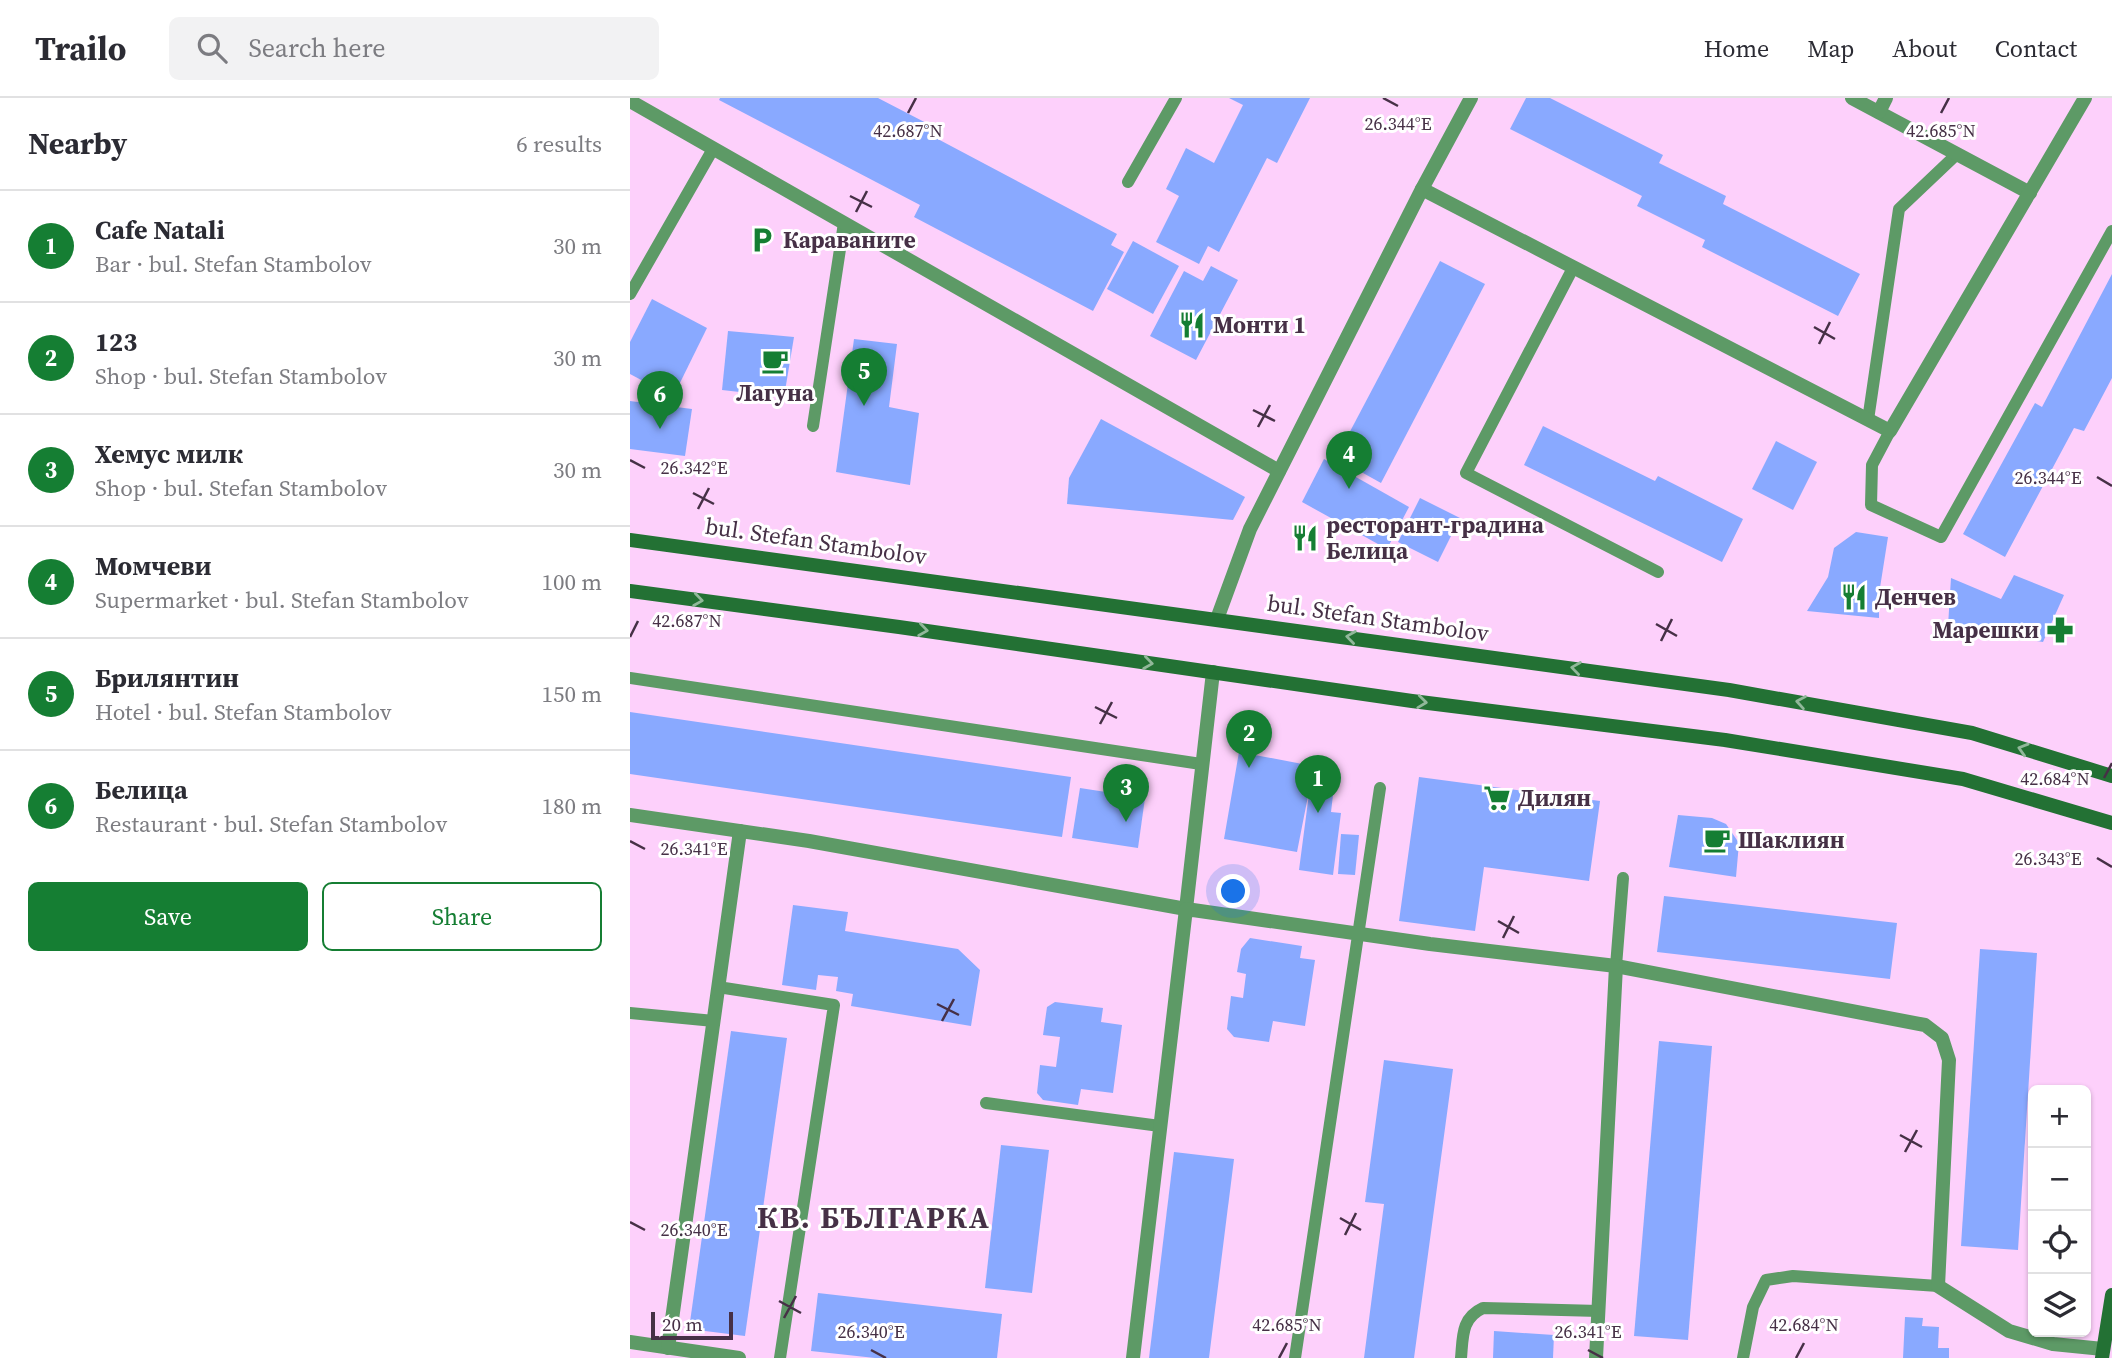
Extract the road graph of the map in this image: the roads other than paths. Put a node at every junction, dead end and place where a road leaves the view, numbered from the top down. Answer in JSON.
{"nodes":[{"id":1,"x":1176,"y":98,"type":"edge"},
{"id":2,"x":1471,"y":98,"type":"edge"},
{"id":3,"x":1852,"y":98,"type":"edge"},
{"id":4,"x":1886,"y":98,"type":"edge"},
{"id":5,"x":2085,"y":98,"type":"edge"},
{"id":6,"x":630,"y":101,"type":"edge"},
{"id":7,"x":1878,"y":112,"type":"junction"},
{"id":8,"x":713,"y":149,"type":"junction"},
{"id":9,"x":1957,"y":154,"type":"junction"},
{"id":10,"x":1128,"y":182,"type":"dead end"},
{"id":11,"x":1422,"y":189,"type":"junction"},
{"id":12,"x":2030,"y":192,"type":"junction"},
{"id":13,"x":844,"y":223,"type":"junction"},
{"id":14,"x":2112,"y":231,"type":"edge"},
{"id":15,"x":1573,"y":268,"type":"junction"},
{"id":16,"x":630,"y":294,"type":"edge"},
{"id":17,"x":1868,"y":420,"type":"junction"},
{"id":18,"x":813,"y":426,"type":"dead end"},
{"id":19,"x":1890,"y":431,"type":"junction"},
{"id":20,"x":1279,"y":471,"type":"junction"},
{"id":21,"x":630,"y":540,"type":"edge"},
{"id":22,"x":1658,"y":572,"type":"dead end"},
{"id":23,"x":630,"y":591,"type":"edge"},
{"id":24,"x":1217,"y":619,"type":"junction"},
{"id":25,"x":1213,"y":672,"type":"junction"},
{"id":26,"x":630,"y":678,"type":"edge"},
{"id":27,"x":1201,"y":764,"type":"junction"},
{"id":28,"x":2112,"y":776,"type":"edge"},
{"id":29,"x":1380,"y":788,"type":"dead end"},
{"id":30,"x":630,"y":816,"type":"edge"},
{"id":31,"x":2112,"y":823,"type":"edge"},
{"id":32,"x":740,"y":831,"type":"junction"},
{"id":33,"x":1623,"y":878,"type":"dead end"},
{"id":34,"x":1186,"y":909,"type":"junction"},
{"id":35,"x":1358,"y":934,"type":"junction"},
{"id":36,"x":1616,"y":966,"type":"junction"},
{"id":37,"x":718,"y":987,"type":"junction"},
{"id":38,"x":630,"y":1013,"type":"edge"},
{"id":39,"x":713,"y":1021,"type":"junction"},
{"id":40,"x":986,"y":1103,"type":"dead end"},
{"id":41,"x":1160,"y":1126,"type":"junction"},
{"id":42,"x":1938,"y":1286,"type":"junction"},
{"id":43,"x":2112,"y":1295,"type":"edge"},
{"id":44,"x":1599,"y":1311,"type":"junction"},
{"id":45,"x":630,"y":1342,"type":"edge"},
{"id":46,"x":668,"y":1348,"type":"junction"},
{"id":47,"x":2103,"y":1353,"type":"edge"},
{"id":48,"x":738,"y":1358,"type":"edge"},
{"id":49,"x":780,"y":1358,"type":"edge"},
{"id":50,"x":1133,"y":1358,"type":"edge"},
{"id":51,"x":1295,"y":1358,"type":"edge"},
{"id":52,"x":1461,"y":1358,"type":"edge"},
{"id":53,"x":1596,"y":1358,"type":"edge"},
{"id":54,"x":1743,"y":1358,"type":"edge"}],
"edges":[{"from":1,"to":10,"type":"lane"},
{"from":2,"to":11,"type":"street"},
{"from":3,"to":7,"type":"street"},
{"from":4,"to":7,"type":"street"},
{"from":5,"to":12,"type":"street"},
{"from":6,"to":8,"type":"street"},
{"from":7,"to":9,"type":"street"},
{"from":8,"to":13,"type":"street"},
{"from":8,"to":16,"type":"lane"},
{"from":9,"to":12,"type":"street"},
{"from":9,"to":17,"type":"lane"},
{"from":11,"to":15,"type":"street"},
{"from":11,"to":20,"type":"street"},
{"from":12,"to":19,"type":"street"},
{"from":13,"to":18,"type":"lane"},
{"from":13,"to":20,"type":"street"},
{"from":14,"to":19,"type":"lane"},
{"from":15,"to":17,"type":"street"},
{"from":15,"to":22,"type":"lane"},
{"from":17,"to":19,"type":"street"},
{"from":20,"to":24,"type":"street"},
{"from":21,"to":24,"type":"main road","name":"bul. Stefan Stambolov"},
{"from":23,"to":25,"type":"main road","one_way":true},
{"from":28,"to":24,"type":"main road","name":"bul. Stefan Stambolov","one_way":true},
{"from":25,"to":27,"type":"street"},
{"from":25,"to":31,"type":"main road","one_way":true},
{"from":26,"to":27,"type":"lane"},
{"from":27,"to":34,"type":"street"},
{"from":29,"to":35,"type":"lane"},
{"from":30,"to":32,"type":"street"},
{"from":32,"to":34,"type":"street"},
{"from":32,"to":37,"type":"street"},
{"from":33,"to":36,"type":"lane"},
{"from":34,"to":35,"type":"street"},
{"from":34,"to":41,"type":"street"},
{"from":35,"to":36,"type":"street"},
{"from":35,"to":51,"type":"lane"},
{"from":36,"to":42,"type":"street"},
{"from":36,"to":44,"type":"street"},
{"from":37,"to":39,"type":"street"},
{"from":37,"to":49,"type":"lane"},
{"from":38,"to":39,"type":"lane"},
{"from":39,"to":46,"type":"street"},
{"from":40,"to":41,"type":"lane"},
{"from":41,"to":50,"type":"street"},
{"from":42,"to":47,"type":"street"},
{"from":42,"to":54,"type":"lane"},
{"from":43,"to":47,"type":"main road"},
{"from":44,"to":52,"type":"lane"},
{"from":44,"to":53,"type":"street"},
{"from":45,"to":46,"type":"street"},
{"from":46,"to":48,"type":"street"}]}
